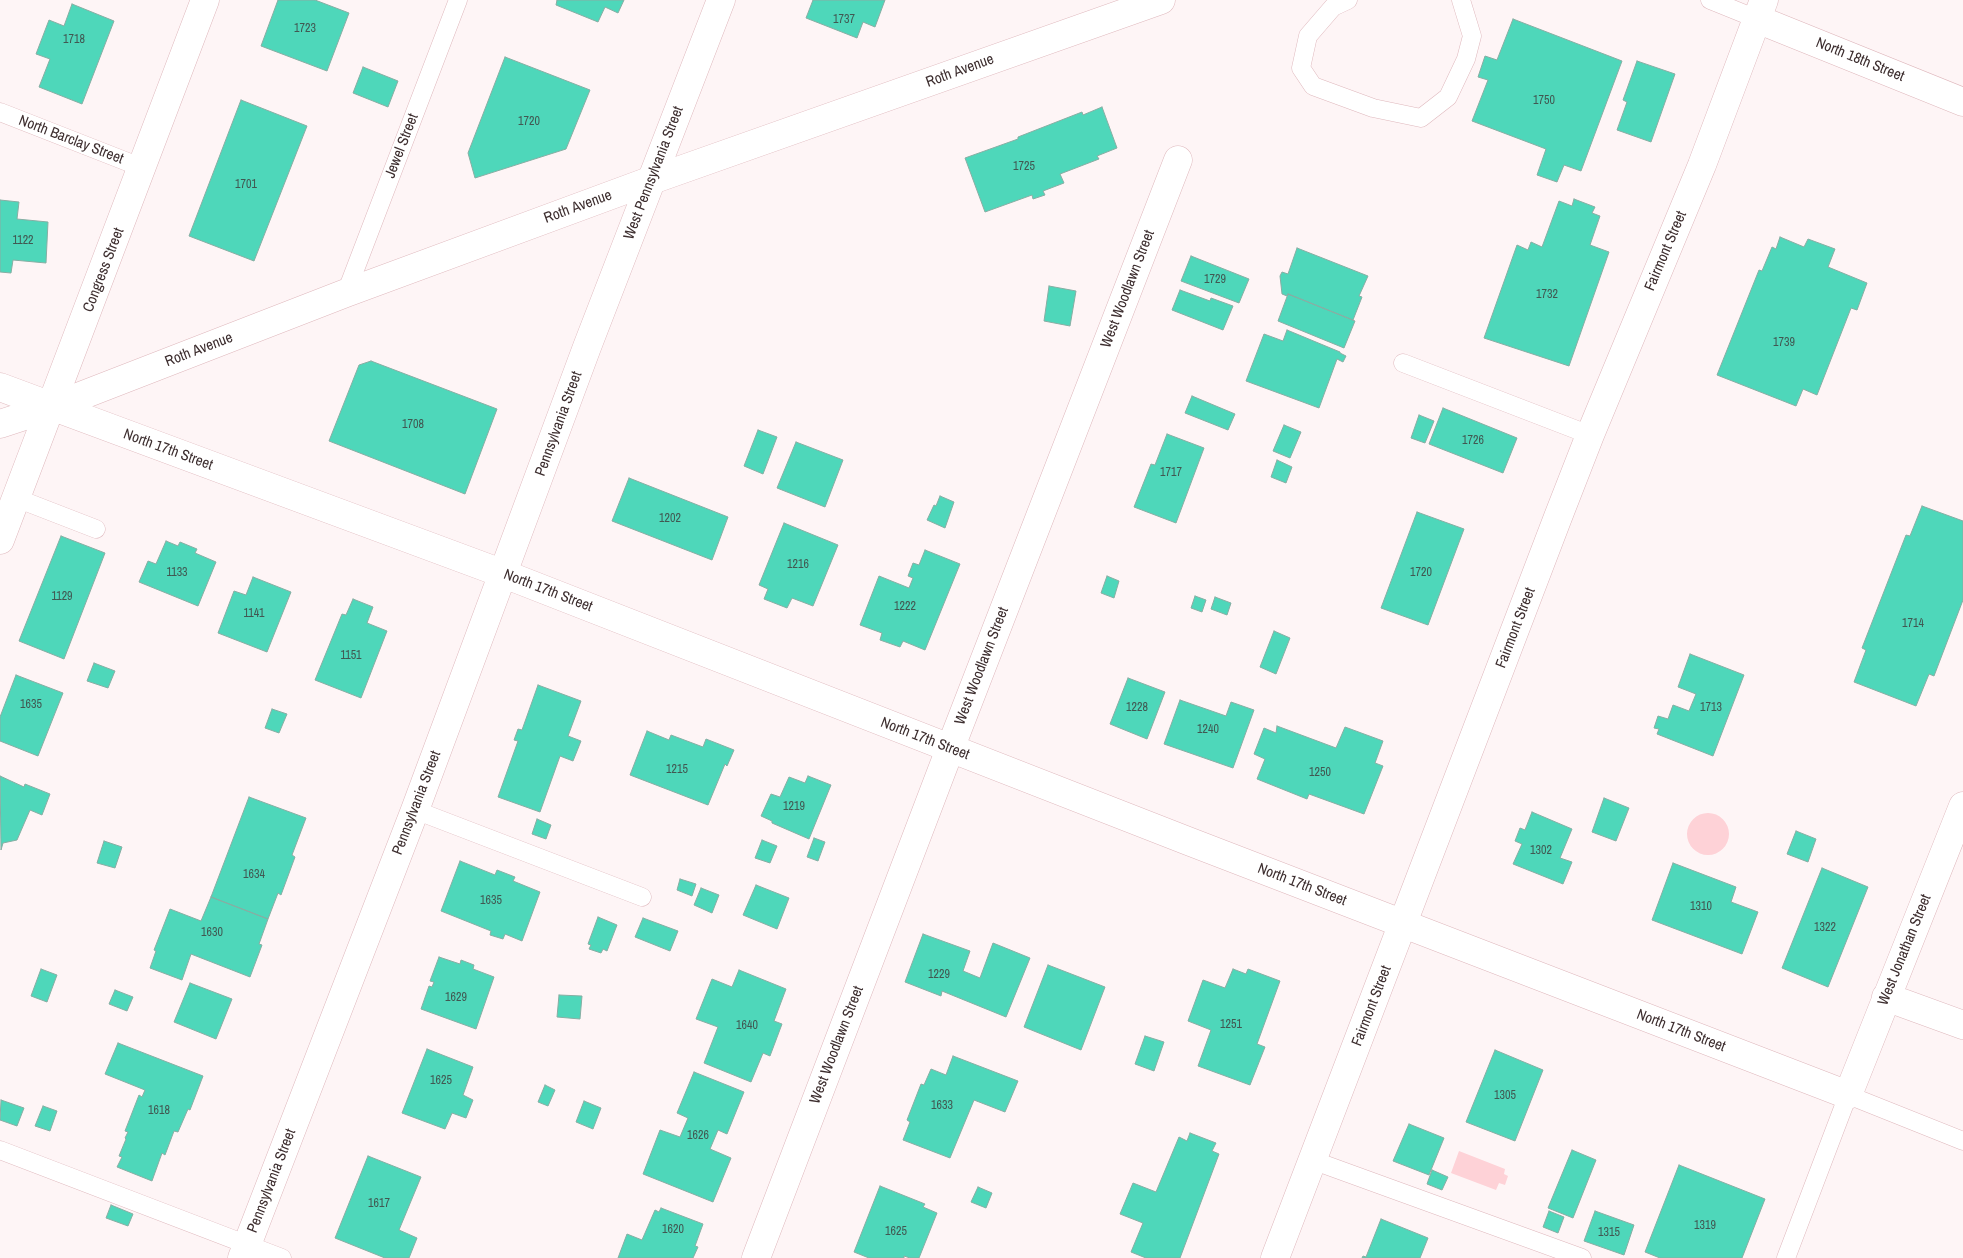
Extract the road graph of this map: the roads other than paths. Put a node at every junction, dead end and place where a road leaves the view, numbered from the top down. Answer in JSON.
{"nodes":[{"id":1,"x":205,"y":0,"type":"edge"},
{"id":2,"x":458,"y":0,"type":"edge"},
{"id":3,"x":721,"y":0,"type":"edge"},
{"id":4,"x":1161,"y":0,"type":"edge"},
{"id":5,"x":1348,"y":0,"type":"edge"},
{"id":6,"x":1461,"y":0,"type":"edge"},
{"id":7,"x":1710,"y":0,"type":"edge"},
{"id":8,"x":1760,"y":9,"type":"edge"},
{"id":9,"x":1963,"y":102,"type":"edge"},
{"id":10,"x":0,"y":112,"type":"edge"},
{"id":11,"x":1178,"y":160,"type":"dead end"},
{"id":12,"x":143,"y":168,"type":"junction"},
{"id":13,"x":652,"y":180,"type":"junction"},
{"id":14,"x":346,"y":293,"type":"junction"},
{"id":15,"x":587,"y":347,"type":"joint"},
{"id":16,"x":1403,"y":363,"type":"dead end"},
{"id":17,"x":0,"y":386,"type":"edge"},
{"id":18,"x":52,"y":407,"type":"junction"},
{"id":19,"x":0,"y":424,"type":"edge"},
{"id":20,"x":1590,"y":435,"type":"junction"},
{"id":21,"x":16,"y":498,"type":"junction"},
{"id":22,"x":96,"y":529,"type":"dead end"},
{"id":23,"x":0,"y":540,"type":"edge"},
{"id":24,"x":504,"y":574,"type":"junction"},
{"id":25,"x":950,"y":749,"type":"junction"},
{"id":26,"x":1963,"y":806,"type":"edge"},
{"id":27,"x":415,"y":810,"type":"junction"},
{"id":28,"x":642,"y":897,"type":"dead end"},
{"id":29,"x":1404,"y":924,"type":"junction"},
{"id":30,"x":1886,"y":997,"type":"junction"},
{"id":31,"x":1963,"y":1024,"type":"edge"},
{"id":32,"x":1848,"y":1095,"type":"junction"},
{"id":33,"x":1963,"y":1141,"type":"edge"},
{"id":34,"x":0,"y":1150,"type":"edge"},
{"id":35,"x":1312,"y":1160,"type":"junction"},
{"id":36,"x":245,"y":1251,"type":"edge"},
{"id":37,"x":282,"y":1258,"type":"edge"},
{"id":38,"x":756,"y":1258,"type":"edge"},
{"id":39,"x":1275,"y":1258,"type":"edge"},
{"id":40,"x":1582,"y":1258,"type":"edge"},
{"id":41,"x":1786,"y":1258,"type":"edge"}],
"edges":[{"from":1,"to":12,"type":"street","name":"Congress Street"},
{"from":2,"to":14,"type":"lane","name":"Jewel Street"},
{"from":3,"to":13,"type":"street","name":"West Pennsylvania Street"},
{"from":4,"to":13,"type":"street","name":"Roth Avenue"},
{"from":5,"to":6,"type":"lane"},
{"from":7,"to":8,"type":"lane"},
{"from":8,"to":9,"type":"street","name":"North 18th Street"},
{"from":8,"to":20,"type":"street","name":"Fairmont Street"},
{"from":10,"to":12,"type":"lane","name":"North Barclay Street"},
{"from":11,"to":25,"type":"street","name":"West Woodlawn Street"},
{"from":12,"to":18,"type":"street","name":"Congress Street"},
{"from":13,"to":14,"type":"street","name":"Roth Avenue"},
{"from":13,"to":15,"type":"street","name":"West Pennsylvania Street"},
{"from":14,"to":18,"type":"street","name":"Roth Avenue"},
{"from":15,"to":24,"type":"street","name":"Pennsylvania Street"},
{"from":16,"to":20,"type":"lane"},
{"from":17,"to":18,"type":"street","name":"North 17th Street"},
{"from":18,"to":19,"type":"street","name":"Roth Avenue"},
{"from":18,"to":21,"type":"street","name":"Congress Street"},
{"from":18,"to":24,"type":"street","name":"North 17th Street"},
{"from":20,"to":29,"type":"street","name":"Fairmont Street"},
{"from":21,"to":22,"type":"lane"},
{"from":21,"to":23,"type":"street","name":"Congress Street"},
{"from":24,"to":25,"type":"street","name":"North 17th Street"},
{"from":24,"to":27,"type":"street","name":"Pennsylvania Street"},
{"from":25,"to":29,"type":"street","name":"North 17th Street"},
{"from":25,"to":38,"type":"street","name":"West Woodlawn Street"},
{"from":26,"to":30,"type":"street","name":"West Jonathan Street"},
{"from":27,"to":28,"type":"lane"},
{"from":27,"to":36,"type":"street","name":"Pennsylvania Street"},
{"from":29,"to":32,"type":"street","name":"North 17th Street"},
{"from":29,"to":35,"type":"street","name":"Fairmont Street"},
{"from":30,"to":31,"type":"street"},
{"from":30,"to":32,"type":"street","name":"West Jonathan Street"},
{"from":32,"to":33,"type":"lane"},
{"from":32,"to":41,"type":"lane"},
{"from":34,"to":36,"type":"lane"},
{"from":35,"to":39,"type":"street","name":"Fairmont Street"},
{"from":35,"to":40,"type":"lane"},
{"from":36,"to":37,"type":"lane"}]}
